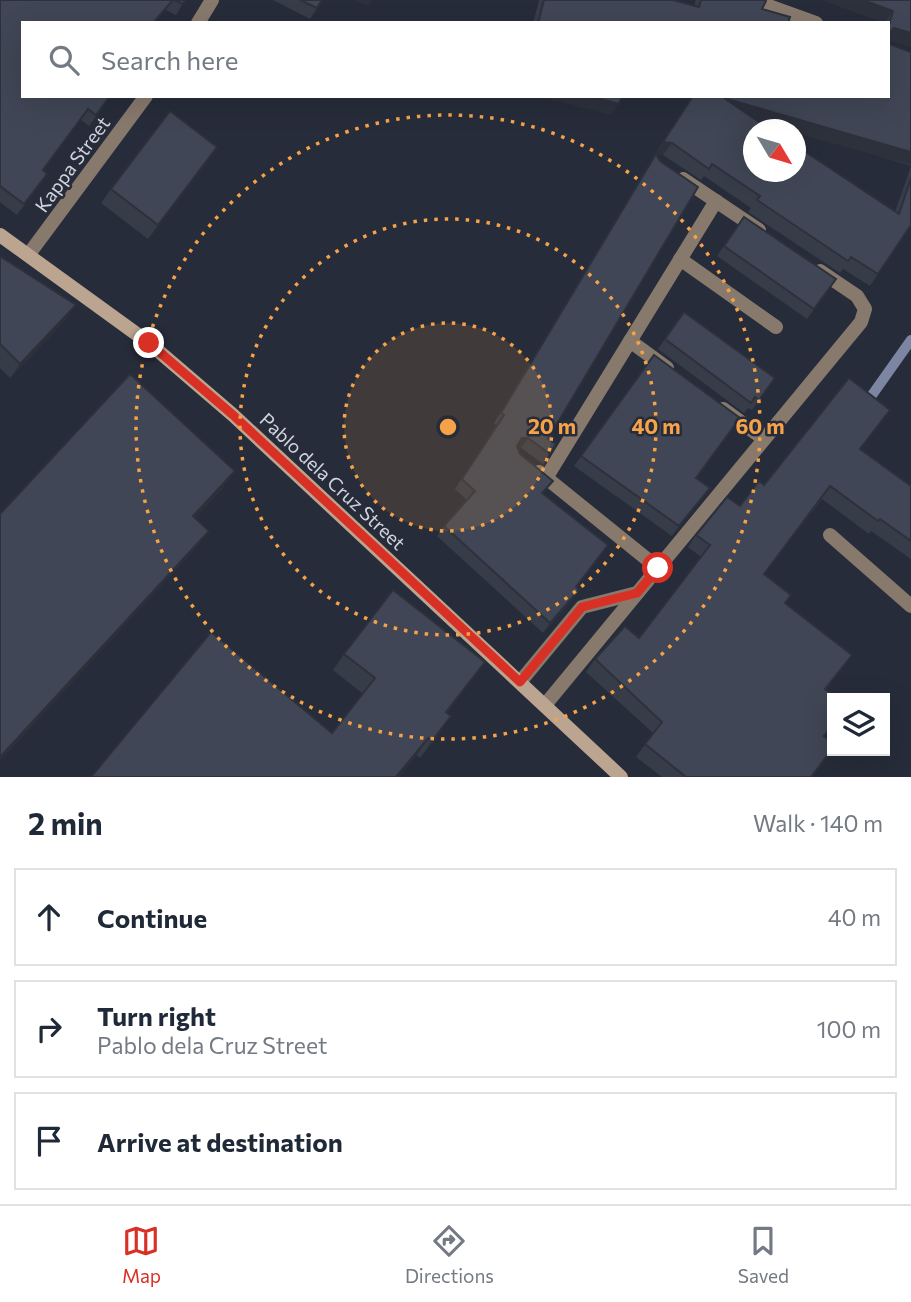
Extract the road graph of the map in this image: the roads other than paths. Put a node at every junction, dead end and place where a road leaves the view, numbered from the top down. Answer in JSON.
{"nodes":[{"id":1,"x":212,"y":0,"type":"edge"},
{"id":2,"x":752,"y":0,"type":"edge"},
{"id":3,"x":199,"y":21,"type":"edge"},
{"id":4,"x":810,"y":21,"type":"edge"},
{"id":5,"x":145,"y":98,"type":"edge"},
{"id":6,"x":670,"y":171,"type":"edge"},
{"id":7,"x":716,"y":201,"type":"junction"},
{"id":8,"x":0,"y":235,"type":"edge"},
{"id":9,"x":770,"y":238,"type":"edge"},
{"id":10,"x":29,"y":254,"type":"junction"},
{"id":11,"x":680,"y":259,"type":"junction"},
{"id":12,"x":803,"y":259,"type":"edge"},
{"id":13,"x":776,"y":327,"type":"dead end"},
{"id":14,"x":630,"y":341,"type":"junction"},
{"id":15,"x":675,"y":374,"type":"edge"},
{"id":16,"x":708,"y":398,"type":"edge"},
{"id":17,"x":764,"y":439,"type":"junction"},
{"id":18,"x":528,"y":464,"type":"edge"},
{"id":19,"x":546,"y":478,"type":"junction"},
{"id":20,"x":830,"y":535,"type":"dead end"},
{"id":21,"x":658,"y":568,"type":"junction"},
{"id":22,"x":637,"y":593,"type":"junction"},
{"id":23,"x":911,"y":606,"type":"edge"},
{"id":24,"x":520,"y":682,"type":"junction"},
{"id":25,"x":545,"y":705,"type":"junction"},
{"id":26,"x":621,"y":777,"type":"edge"}],
"edges":[{"from":1,"to":3,"type":"street"},
{"from":2,"to":4,"type":"street"},
{"from":5,"to":10,"type":"street","name":"Kappa Street"},
{"from":6,"to":7,"type":"street"},
{"from":7,"to":9,"type":"street"},
{"from":7,"to":11,"type":"street"},
{"from":8,"to":10,"type":"street","name":"Pablo dela Cruz Street"},
{"from":10,"to":24,"type":"street","name":"Pablo dela Cruz Street"},
{"from":11,"to":13,"type":"street"},
{"from":11,"to":14,"type":"street"},
{"from":12,"to":17,"type":"street"},
{"from":14,"to":15,"type":"street"},
{"from":14,"to":19,"type":"street"},
{"from":16,"to":17,"type":"street"},
{"from":17,"to":21,"type":"street"},
{"from":18,"to":19,"type":"street"},
{"from":19,"to":21,"type":"street"},
{"from":20,"to":23,"type":"street"},
{"from":21,"to":22,"type":"street"},
{"from":22,"to":24,"type":"street"},
{"from":22,"to":25,"type":"street"},
{"from":24,"to":25,"type":"street","name":"Pablo dela Cruz Street"},
{"from":25,"to":26,"type":"street","name":"Pablo dela Cruz Street"}]}
